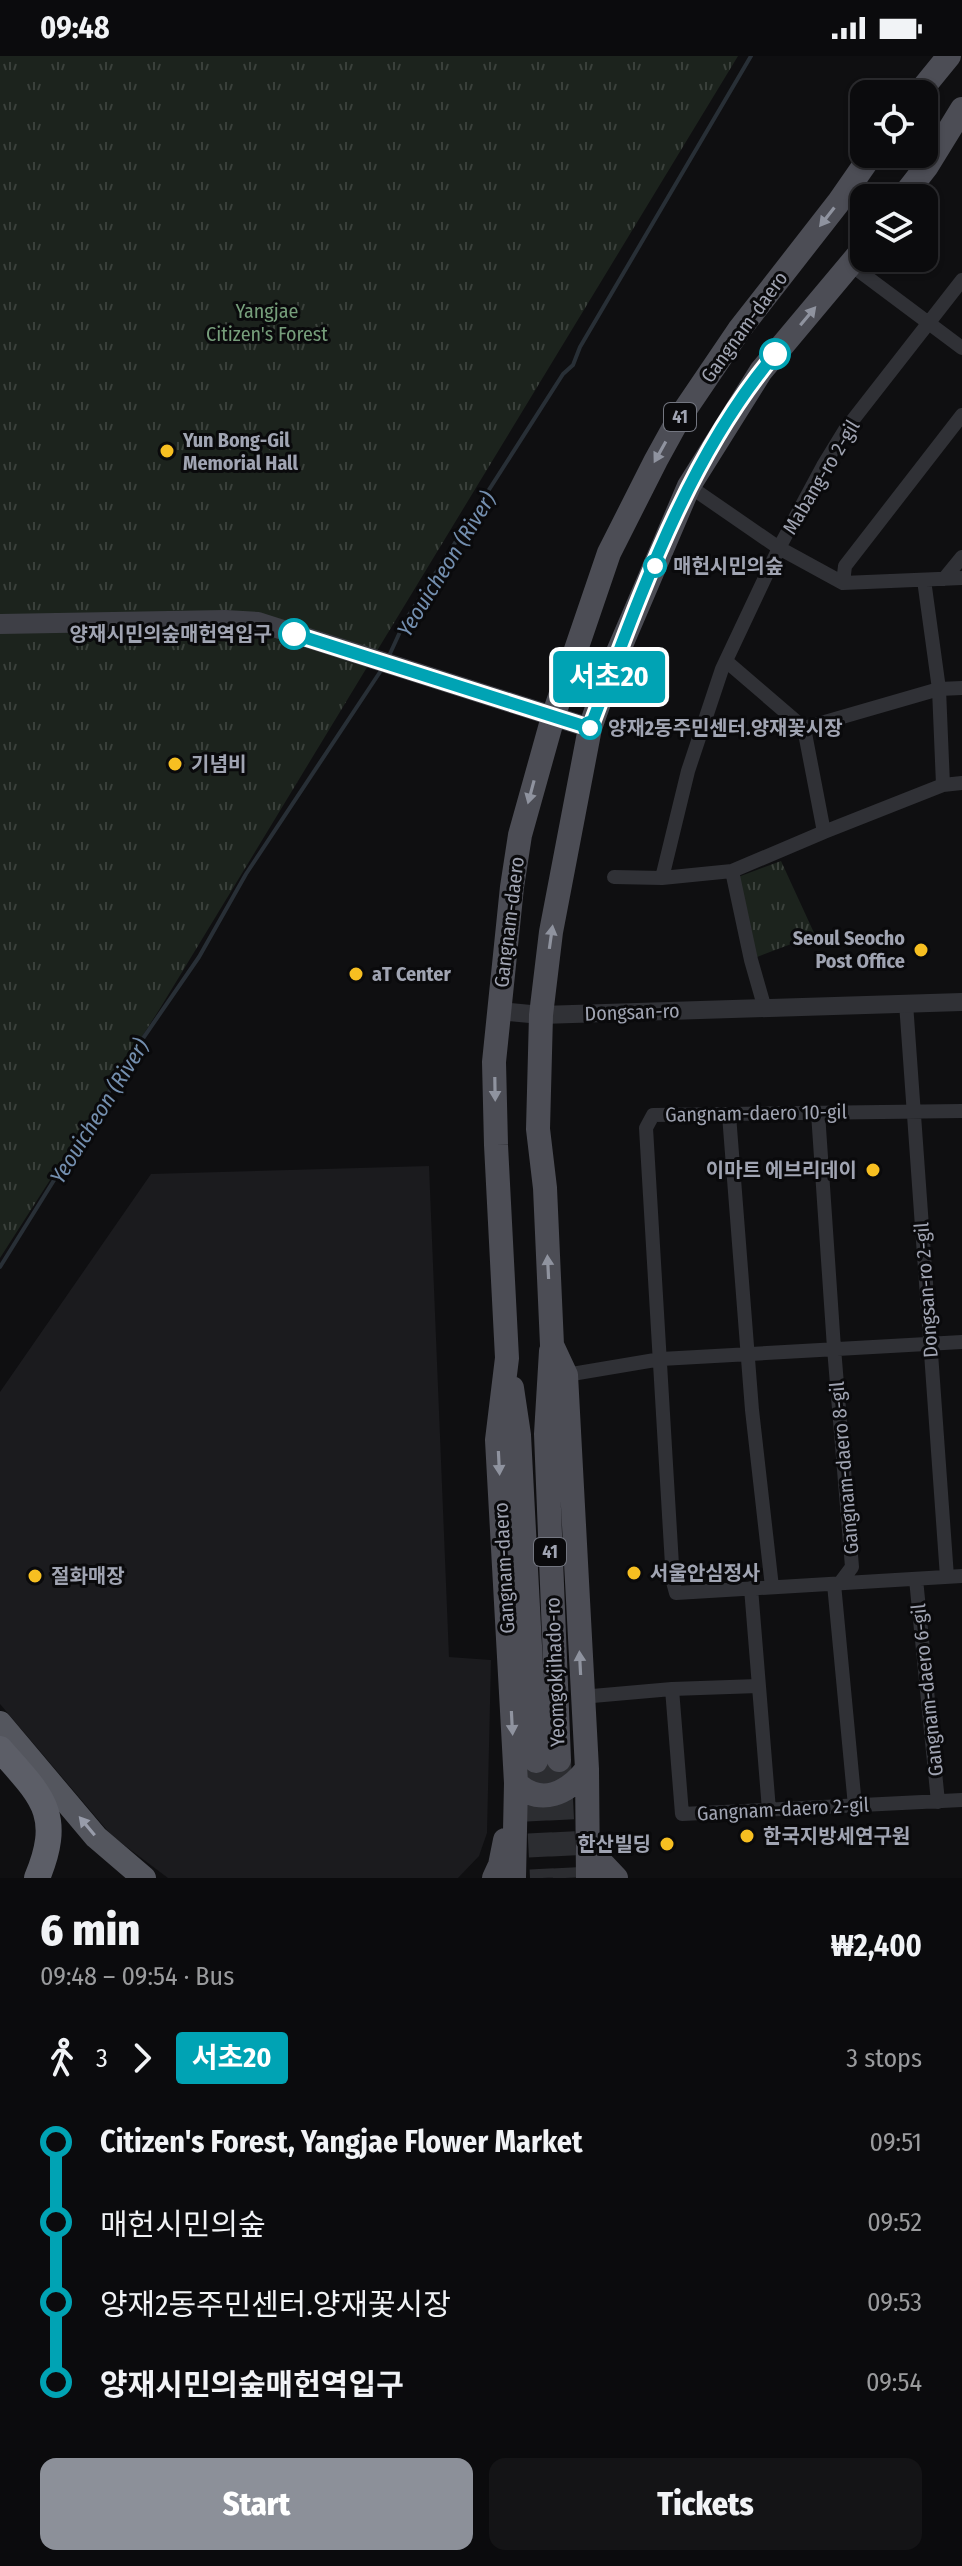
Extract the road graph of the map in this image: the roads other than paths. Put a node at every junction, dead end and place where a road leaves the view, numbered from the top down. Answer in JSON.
{"nodes":[{"id":1,"x":949,"y":56,"type":"edge"},
{"id":2,"x":929,"y":80,"type":"edge"},
{"id":3,"x":962,"y":109,"type":"edge"},
{"id":4,"x":862,"y":168,"type":"edge"},
{"id":5,"x":913,"y":184,"type":"edge"},
{"id":6,"x":850,"y":264,"type":"edge"},
{"id":7,"x":874,"y":272,"type":"edge"},
{"id":8,"x":962,"y":280,"type":"edge"},
{"id":9,"x":928,"y":323,"type":"junction"},
{"id":10,"x":962,"y":348,"type":"edge"},
{"id":11,"x":962,"y":415,"type":"edge"},
{"id":12,"x":689,"y":486,"type":"junction"},
{"id":13,"x":779,"y":548,"type":"junction"},
{"id":14,"x":962,"y":557,"type":"edge"},
{"id":15,"x":962,"y":578,"type":"edge"},
{"id":16,"x":944,"y":579,"type":"junction"},
{"id":17,"x":924,"y":580,"type":"junction"},
{"id":18,"x":843,"y":583,"type":"junction"},
{"id":19,"x":0,"y":624,"type":"edge"},
{"id":20,"x":726,"y":661,"type":"junction"},
{"id":21,"x":962,"y":688,"type":"edge"},
{"id":22,"x":939,"y":689,"type":"junction"},
{"id":23,"x":553,"y":717,"type":"junction"},
{"id":24,"x":590,"y":728,"type":"junction"},
{"id":25,"x":804,"y":728,"type":"junction"},
{"id":26,"x":962,"y":783,"type":"edge"},
{"id":27,"x":943,"y":785,"type":"junction"},
{"id":28,"x":824,"y":832,"type":"junction"},
{"id":29,"x":732,"y":871,"type":"junction"},
{"id":30,"x":614,"y":877,"type":"dead end"},
{"id":31,"x":662,"y":878,"type":"junction"},
{"id":32,"x":962,"y":1002,"type":"edge"},
{"id":33,"x":906,"y":1003,"type":"junction"},
{"id":34,"x":765,"y":1009,"type":"junction"},
{"id":35,"x":499,"y":1011,"type":"junction"},
{"id":36,"x":541,"y":1015,"type":"junction"},
{"id":37,"x":914,"y":1111,"type":"junction"},
{"id":38,"x":962,"y":1111,"type":"edge"},
{"id":39,"x":818,"y":1113,"type":"junction"},
{"id":40,"x":729,"y":1115,"type":"junction"},
{"id":41,"x":962,"y":1342,"type":"edge"},
{"id":42,"x":929,"y":1344,"type":"junction"},
{"id":43,"x":552,"y":1345,"type":"junction"},
{"id":44,"x":834,"y":1348,"type":"junction"},
{"id":45,"x":748,"y":1354,"type":"junction"},
{"id":46,"x":507,"y":1358,"type":"junction"},
{"id":47,"x":661,"y":1359,"type":"junction"},
{"id":48,"x":566,"y":1375,"type":"junction"},
{"id":49,"x":954,"y":1576,"type":"edge"},
{"id":50,"x":916,"y":1579,"type":"junction"},
{"id":51,"x":837,"y":1583,"type":"junction"},
{"id":52,"x":772,"y":1587,"type":"junction"},
{"id":53,"x":751,"y":1588,"type":"junction"},
{"id":54,"x":758,"y":1686,"type":"junction"},
{"id":55,"x":672,"y":1689,"type":"junction"},
{"id":56,"x":581,"y":1697,"type":"junction"},
{"id":57,"x":0,"y":1723,"type":"edge"},
{"id":58,"x":0,"y":1749,"type":"edge"},
{"id":59,"x":587,"y":1769,"type":"junction"},
{"id":60,"x":516,"y":1783,"type":"junction"},
{"id":61,"x":962,"y":1800,"type":"edge"},
{"id":62,"x":938,"y":1802,"type":"junction"},
{"id":63,"x":855,"y":1806,"type":"junction"},
{"id":64,"x":769,"y":1810,"type":"junction"},
{"id":65,"x":587,"y":1836,"type":"junction"},
{"id":66,"x":37,"y":1878,"type":"edge"},
{"id":67,"x":144,"y":1878,"type":"edge"},
{"id":68,"x":494,"y":1878,"type":"edge"},
{"id":69,"x":514,"y":1878,"type":"edge"},
{"id":70,"x":588,"y":1878,"type":"edge"},
{"id":71,"x":616,"y":1878,"type":"edge"}],
"edges":[{"from":1,"to":2,"type":"main road"},
{"from":3,"to":5,"type":"main road"},
{"from":4,"to":23,"type":"main road","name":"Gangnam-daero","number":"41","one_way":true},
{"from":12,"to":6,"type":"main road","name":"Gangnam-daero","number":"41","one_way":true},
{"from":7,"to":9,"type":"street"},
{"from":8,"to":9,"type":"street","name":"Mabang-ro 2-gil"},
{"from":9,"to":10,"type":"street"},
{"from":9,"to":13,"type":"street","name":"Mabang-ro 2-gil"},
{"from":11,"to":18,"type":"street"},
{"from":12,"to":13,"type":"street"},
{"from":12,"to":24,"type":"main road","name":"Gangnam-daero","number":"41"},
{"from":13,"to":18,"type":"street"},
{"from":13,"to":20,"type":"street","name":"Mabang-ro 2-gil"},
{"from":14,"to":16,"type":"street"},
{"from":15,"to":16,"type":"street"},
{"from":16,"to":17,"type":"street"},
{"from":17,"to":18,"type":"street"},
{"from":17,"to":22,"type":"street"},
{"from":19,"to":23,"type":"main road"},
{"from":20,"to":25,"type":"street"},
{"from":20,"to":31,"type":"street","name":"Mabang-ro 2-gil"},
{"from":21,"to":22,"type":"street"},
{"from":22,"to":25,"type":"street"},
{"from":22,"to":27,"type":"street"},
{"from":23,"to":24,"type":"main road"},
{"from":23,"to":35,"type":"main road","name":"Gangnam-daero","number":"41","one_way":true},
{"from":36,"to":24,"type":"main road","name":"Gangnam-daero","number":"41","one_way":true},
{"from":25,"to":28,"type":"street"},
{"from":26,"to":27,"type":"street"},
{"from":27,"to":28,"type":"street"},
{"from":28,"to":29,"type":"street"},
{"from":29,"to":31,"type":"street"},
{"from":29,"to":34,"type":"street"},
{"from":30,"to":31,"type":"street"},
{"from":32,"to":33,"type":"street","name":"Dongsan-ro"},
{"from":33,"to":34,"type":"street","name":"Dongsan-ro"},
{"from":33,"to":37,"type":"street","name":"Dongsan-ro 2-gil"},
{"from":34,"to":36,"type":"street","name":"Dongsan-ro"},
{"from":35,"to":36,"type":"street","name":"Dongsan-ro"},
{"from":35,"to":46,"type":"main road","name":"Gangnam-daero","number":"41","one_way":true},
{"from":43,"to":36,"type":"main road","name":"Gangnam-daero","number":"41","one_way":true},
{"from":37,"to":38,"type":"street","name":"Gangnam-daero 10-gil"},
{"from":37,"to":39,"type":"street","name":"Gangnam-daero 10-gil"},
{"from":37,"to":42,"type":"street","name":"Dongsan-ro 2-gil"},
{"from":39,"to":40,"type":"street","name":"Gangnam-daero 10-gil"},
{"from":39,"to":44,"type":"street","name":"Gangnam-daero 8-gil"},
{"from":40,"to":45,"type":"street"},
{"from":40,"to":47,"type":"street","name":"Gangnam-daero 10-gil"},
{"from":41,"to":42,"type":"street"},
{"from":42,"to":44,"type":"street"},
{"from":42,"to":49,"type":"street","name":"Dongsan-ro 2-gil"},
{"from":43,"to":46,"type":"main road","name":"Yeomgokjihado-ro","number":"41"},
{"from":43,"to":48,"type":"main road","name":"Gangnam-daero"},
{"from":44,"to":45,"type":"street"},
{"from":44,"to":51,"type":"street","name":"Gangnam-daero 8-gil"},
{"from":45,"to":47,"type":"street"},
{"from":45,"to":52,"type":"street"},
{"from":46,"to":60,"type":"main road","name":"Gangnam-daero","one_way":true},
{"from":47,"to":48,"type":"street"},
{"from":47,"to":53,"type":"street","name":"Gangnam-daero 6-gil"},
{"from":56,"to":48,"type":"main road","name":"Gangnam-daero","one_way":true},
{"from":49,"to":50,"type":"street","name":"Gangnam-daero 6-gil"},
{"from":50,"to":51,"type":"street","name":"Gangnam-daero 6-gil"},
{"from":50,"to":62,"type":"street","name":"Gangnam-daero 6-gil"},
{"from":51,"to":52,"type":"street","name":"Gangnam-daero 6-gil"},
{"from":51,"to":63,"type":"street"},
{"from":52,"to":53,"type":"street","name":"Gangnam-daero 6-gil"},
{"from":53,"to":54,"type":"street"},
{"from":54,"to":55,"type":"street"},
{"from":54,"to":64,"type":"street"},
{"from":55,"to":56,"type":"street"},
{"from":55,"to":64,"type":"street","name":"Gangnam-daero 2-gil"},
{"from":56,"to":59,"type":"main road","name":"Gangnam-daero"},
{"from":67,"to":57,"type":"highway","one_way":true},
{"from":58,"to":66,"type":"highway"},
{"from":59,"to":60,"type":"main road"},
{"from":59,"to":65,"type":"main road","name":"Gangnam-daero"},
{"from":60,"to":68,"type":"main road"},
{"from":60,"to":69,"type":"main road"},
{"from":61,"to":62,"type":"street","name":"Gangnam-daero 2-gil"},
{"from":62,"to":63,"type":"street","name":"Gangnam-daero 2-gil"},
{"from":63,"to":64,"type":"street","name":"Gangnam-daero 2-gil"},
{"from":65,"to":70,"type":"main road","name":"Gangnam-daero"},
{"from":65,"to":71,"type":"main road"}]}
